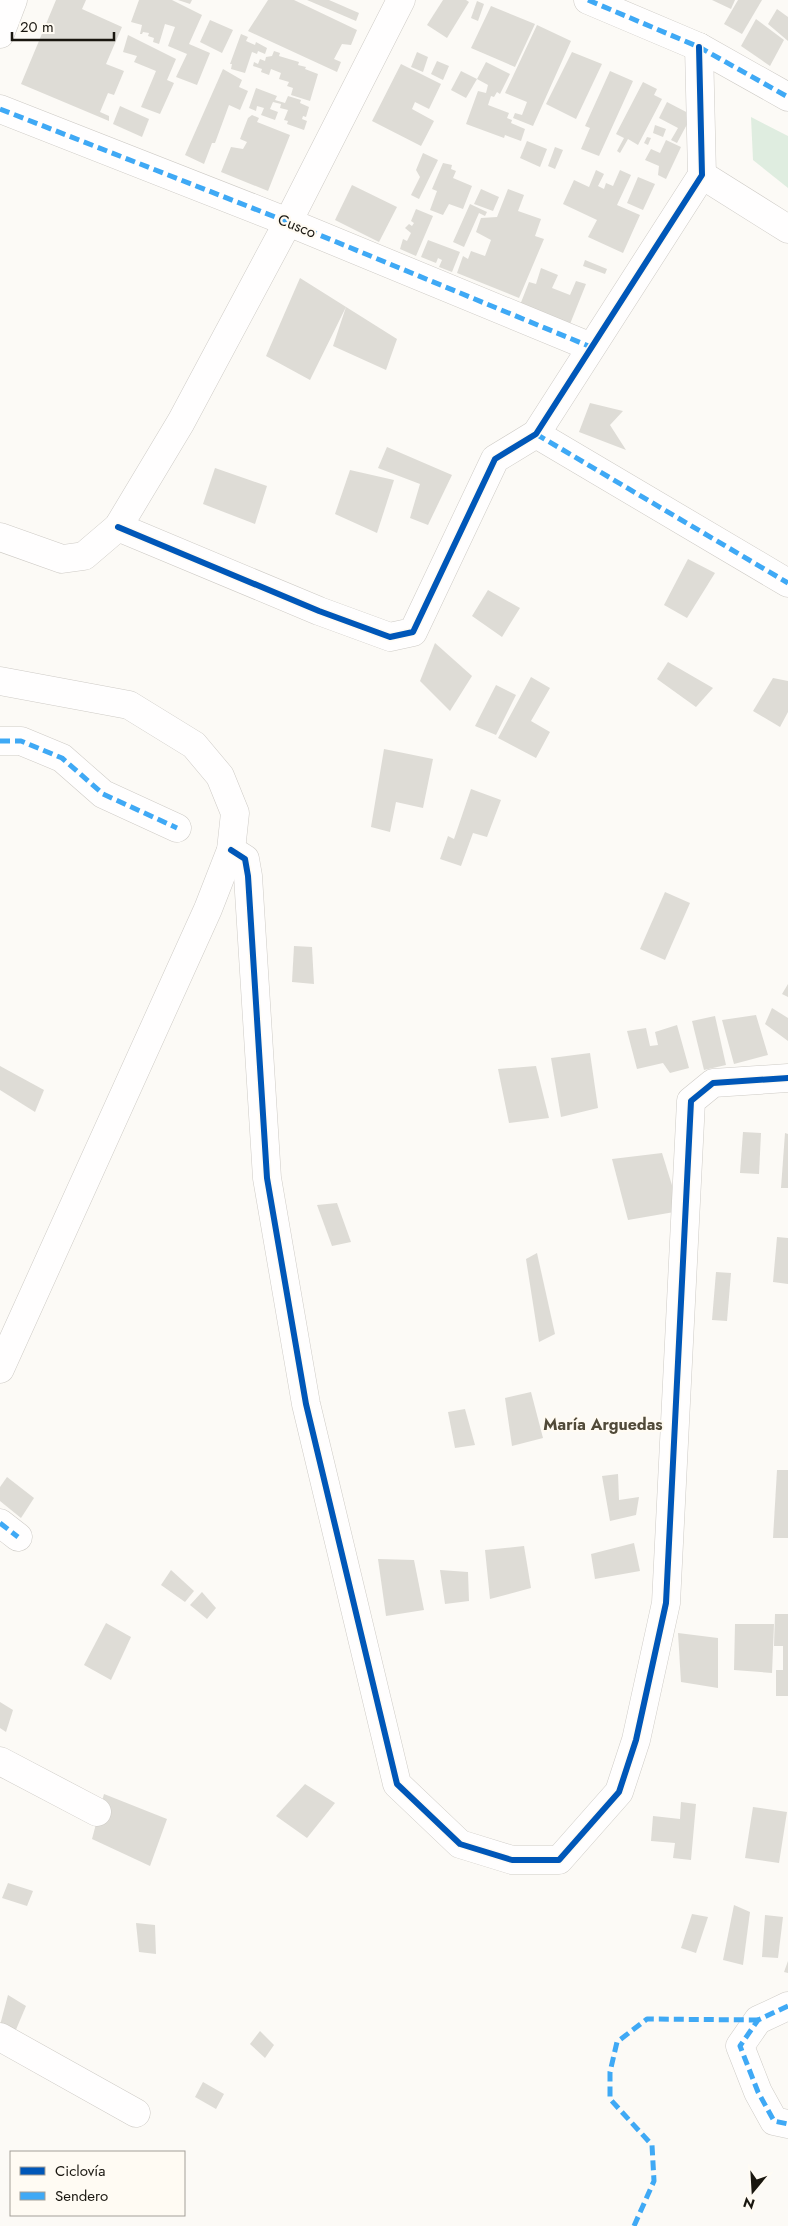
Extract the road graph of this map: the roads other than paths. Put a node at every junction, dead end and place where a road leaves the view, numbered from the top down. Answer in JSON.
{"nodes":[{"id":1,"x":13,"y":0,"type":"edge"},
{"id":2,"x":401,"y":0,"type":"edge"},
{"id":3,"x":588,"y":0,"type":"edge"},
{"id":4,"x":0,"y":34,"type":"edge"},
{"id":5,"x":699,"y":46,"type":"junction"},
{"id":6,"x":788,"y":97,"type":"edge"},
{"id":7,"x":0,"y":109,"type":"edge"},
{"id":8,"x":702,"y":174,"type":"junction"},
{"id":9,"x":288,"y":222,"type":"junction"},
{"id":10,"x":788,"y":229,"type":"edge"},
{"id":11,"x":591,"y":347,"type":"junction"},
{"id":12,"x":536,"y":434,"type":"junction"},
{"id":13,"x":118,"y":527,"type":"junction"},
{"id":14,"x":0,"y":537,"type":"edge"},
{"id":15,"x":788,"y":582,"type":"edge"},
{"id":16,"x":0,"y":681,"type":"edge"},
{"id":17,"x":0,"y":741,"type":"edge"},
{"id":18,"x":177,"y":828,"type":"dead end"},
{"id":19,"x":231,"y":850,"type":"junction"},
{"id":20,"x":788,"y":1078,"type":"edge"},
{"id":21,"x":0,"y":1369,"type":"edge"},
{"id":22,"x":0,"y":1761,"type":"edge"},
{"id":23,"x":97,"y":1812,"type":"dead end"},
{"id":24,"x":788,"y":2006,"type":"edge"},
{"id":25,"x":0,"y":2037,"type":"edge"},
{"id":26,"x":136,"y":2113,"type":"dead end"},
{"id":27,"x":788,"y":2124,"type":"edge"}],
"edges":[{"from":1,"to":4,"type":"street"},
{"from":2,"to":9,"type":"street"},
{"from":3,"to":5,"type":"street"},
{"from":5,"to":6,"type":"street"},
{"from":5,"to":8,"type":"street"},
{"from":7,"to":9,"type":"street","name":"Cusco"},
{"from":8,"to":10,"type":"street"},
{"from":8,"to":11,"type":"street"},
{"from":9,"to":11,"type":"street","name":"Cusco"},
{"from":9,"to":13,"type":"street"},
{"from":11,"to":12,"type":"street"},
{"from":12,"to":13,"type":"street"},
{"from":12,"to":15,"type":"street"},
{"from":13,"to":14,"type":"street"},
{"from":16,"to":19,"type":"street"},
{"from":17,"to":18,"type":"street"},
{"from":19,"to":20,"type":"street"},
{"from":19,"to":21,"type":"street"},
{"from":22,"to":23,"type":"street"},
{"from":24,"to":27,"type":"street"},
{"from":25,"to":26,"type":"street"}]}
